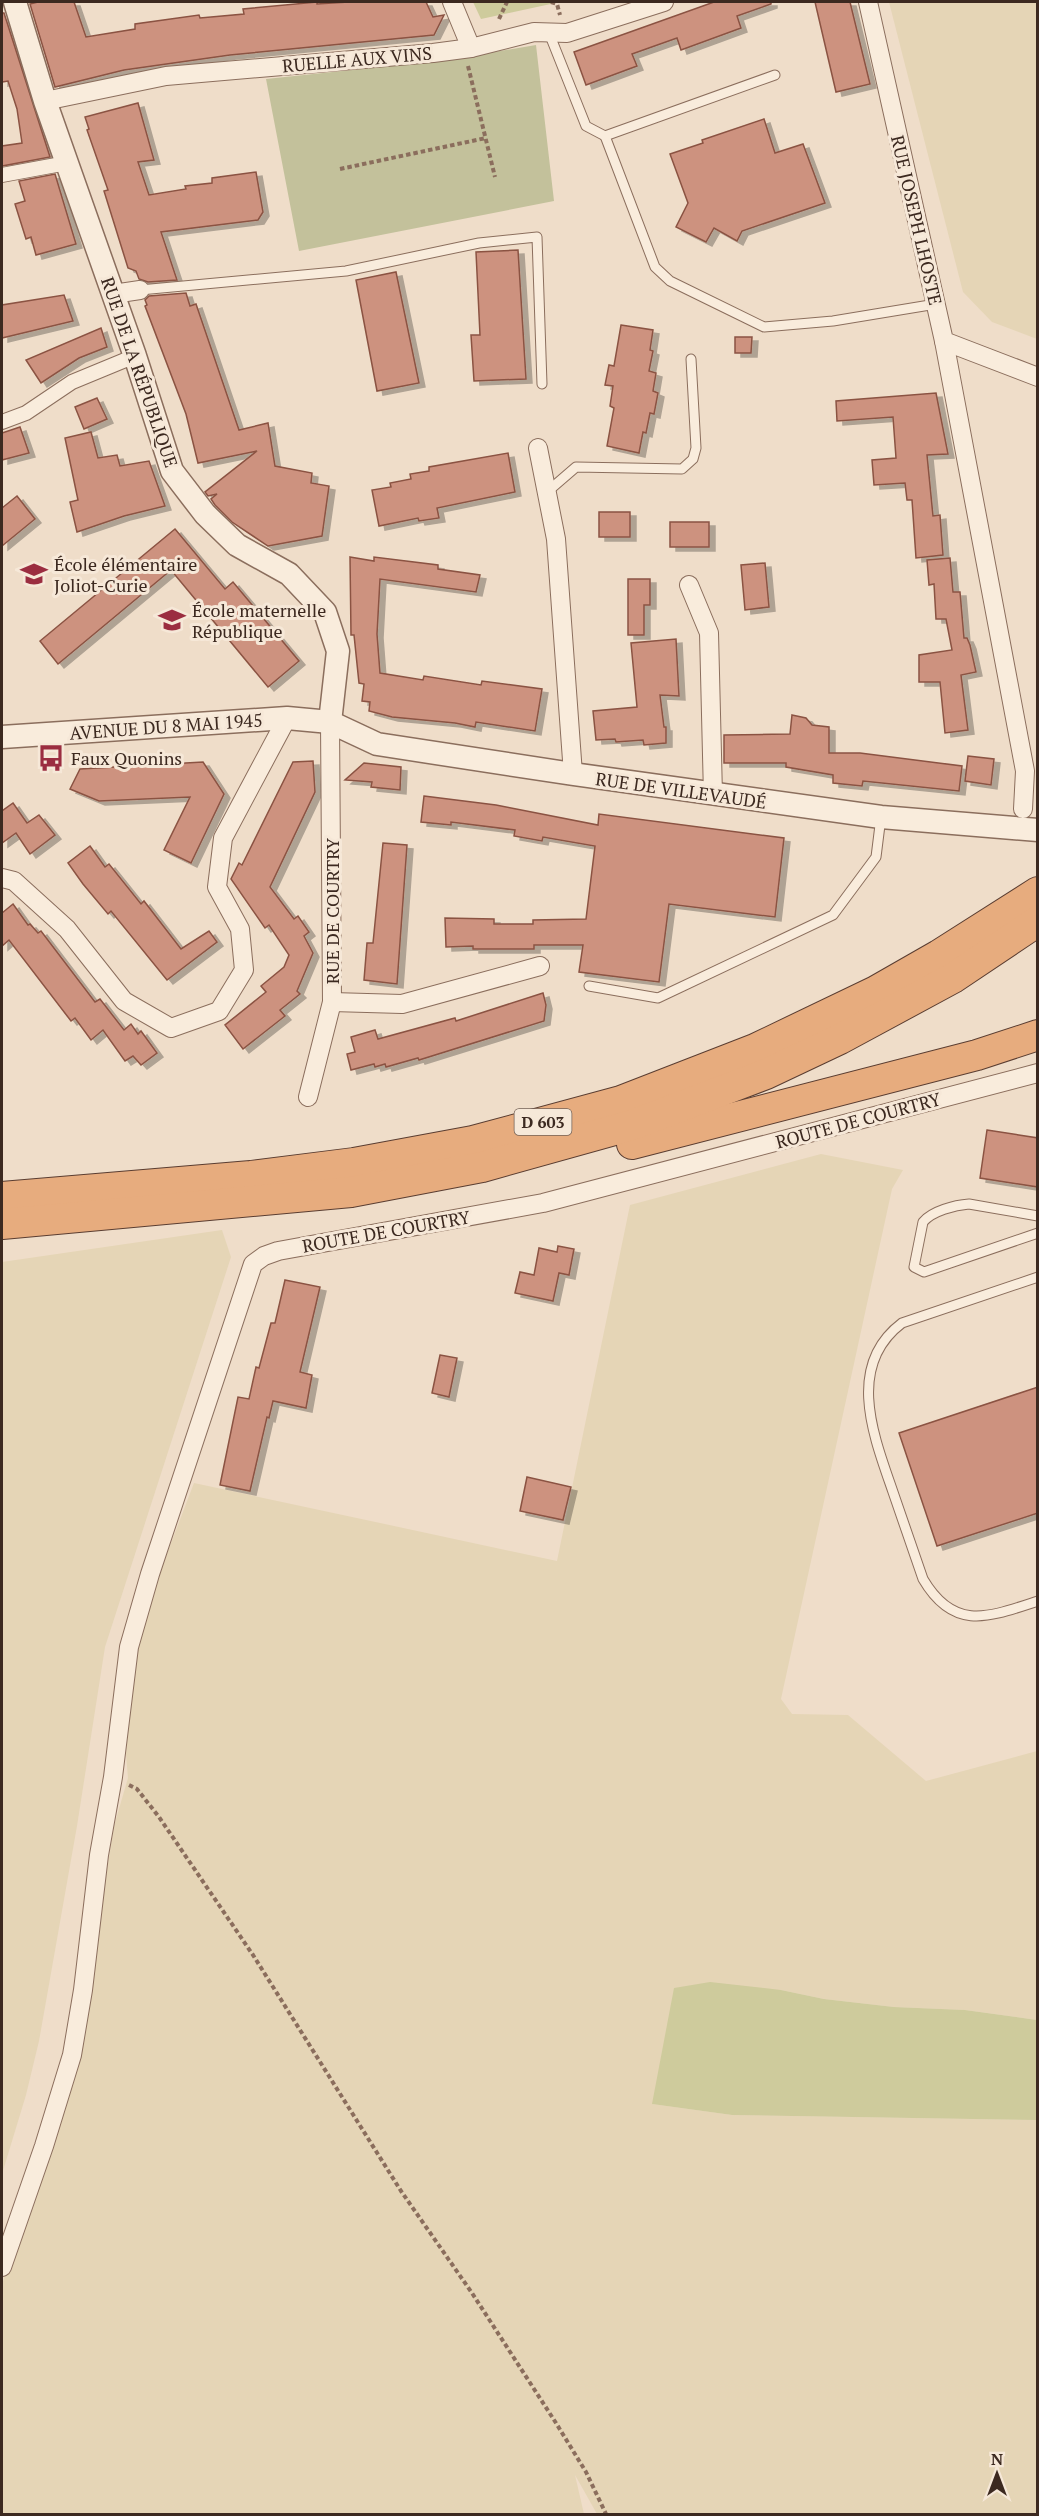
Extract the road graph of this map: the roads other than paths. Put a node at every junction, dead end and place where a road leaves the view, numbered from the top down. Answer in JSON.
{"nodes":[{"id":1,"x":15,"y":2,"type":"edge"},
{"id":2,"x":452,"y":2,"type":"edge"},
{"id":3,"x":664,"y":2,"type":"edge"},
{"id":4,"x":868,"y":2,"type":"edge"},
{"id":5,"x":549,"y":33,"type":"junction"},
{"id":6,"x":468,"y":48,"type":"junction"},
{"id":7,"x":775,"y":75,"type":"dead end"},
{"id":8,"x":45,"y":101,"type":"junction"},
{"id":9,"x":605,"y":136,"type":"junction"},
{"id":10,"x":67,"y":163,"type":"junction"},
{"id":11,"x":2,"y":175,"type":"edge"},
{"id":12,"x":140,"y":290,"type":"joint"},
{"id":13,"x":113,"y":294,"type":"junction"},
{"id":14,"x":936,"y":303,"type":"junction"},
{"id":15,"x":944,"y":341,"type":"junction"},
{"id":16,"x":135,"y":356,"type":"junction"},
{"id":17,"x":691,"y":359,"type":"dead end"},
{"id":18,"x":1038,"y":377,"type":"edge"},
{"id":19,"x":542,"y":384,"type":"dead end"},
{"id":20,"x":2,"y":422,"type":"edge"},
{"id":21,"x":538,"y":448,"type":"dead end"},
{"id":22,"x":547,"y":492,"type":"junction"},
{"id":23,"x":689,"y":585,"type":"dead end"},
{"id":24,"x":287,"y":718,"type":"junction"},
{"id":25,"x":330,"y":722,"type":"junction"},
{"id":26,"x":2,"y":737,"type":"edge"},
{"id":27,"x":573,"y":774,"type":"junction"},
{"id":28,"x":713,"y":795,"type":"junction"},
{"id":29,"x":1023,"y":809,"type":"dead end"},
{"id":30,"x":881,"y":817,"type":"junction"},
{"id":31,"x":1038,"y":830,"type":"edge"},
{"id":32,"x":2,"y":878,"type":"edge"},
{"id":33,"x":1038,"y":892,"type":"edge"},
{"id":34,"x":1038,"y":921,"type":"edge"},
{"id":35,"x":540,"y":966,"type":"dead end"},
{"id":36,"x":589,"y":986,"type":"dead end"},
{"id":37,"x":332,"y":1002,"type":"junction"},
{"id":38,"x":1038,"y":1035,"type":"edge"},
{"id":39,"x":1038,"y":1073,"type":"edge"},
{"id":40,"x":308,"y":1097,"type":"dead end"},
{"id":41,"x":482,"y":1167,"type":"junction"},
{"id":42,"x":2,"y":1197,"type":"edge"},
{"id":43,"x":1038,"y":1216,"type":"edge"},
{"id":44,"x":2,"y":1224,"type":"edge"},
{"id":45,"x":1038,"y":1233,"type":"edge"},
{"id":46,"x":1038,"y":1277,"type":"edge"},
{"id":47,"x":1038,"y":1601,"type":"edge"},
{"id":48,"x":2,"y":2267,"type":"edge"}],
"edges":[{"from":1,"to":8,"type":"street","name":"RUE DE LA RÉPUBLIQUE"},
{"from":2,"to":6,"type":"street"},
{"from":3,"to":5,"type":"street","name":"RUELLE AUX VINS"},
{"from":4,"to":14,"type":"street","name":"RUE JOSEPH LHOSTE"},
{"from":5,"to":6,"type":"street","name":"RUELLE AUX VINS"},
{"from":5,"to":9,"type":"lane"},
{"from":6,"to":8,"type":"street","name":"RUELLE AUX VINS"},
{"from":7,"to":9,"type":"lane"},
{"from":8,"to":10,"type":"street","name":"RUE DE LA RÉPUBLIQUE"},
{"from":9,"to":14,"type":"lane"},
{"from":10,"to":11,"type":"street"},
{"from":10,"to":13,"type":"street","name":"RUE DE LA RÉPUBLIQUE"},
{"from":12,"to":13,"type":"street"},
{"from":12,"to":19,"type":"lane"},
{"from":13,"to":16,"type":"street","name":"RUE DE LA RÉPUBLIQUE"},
{"from":14,"to":15,"type":"street","name":"RUE JOSEPH LHOSTE"},
{"from":15,"to":18,"type":"street"},
{"from":15,"to":29,"type":"street","name":"RUE JOSEPH LHOSTE"},
{"from":16,"to":20,"type":"street"},
{"from":16,"to":25,"type":"street","name":"RUE DE LA RÉPUBLIQUE"},
{"from":17,"to":22,"type":"lane"},
{"from":21,"to":22,"type":"street"},
{"from":22,"to":27,"type":"street"},
{"from":23,"to":28,"type":"street"},
{"from":24,"to":25,"type":"street","name":"AVENUE DU 8 MAI 1945"},
{"from":24,"to":26,"type":"street","name":"AVENUE DU 8 MAI 1945"},
{"from":24,"to":32,"type":"street"},
{"from":25,"to":27,"type":"street","name":"RUE DE VILLEVAUDÉ"},
{"from":25,"to":37,"type":"street","name":"RUE DE COURTRY"},
{"from":27,"to":28,"type":"street","name":"RUE DE VILLEVAUDÉ"},
{"from":28,"to":30,"type":"street","name":"RUE DE VILLEVAUDÉ"},
{"from":30,"to":31,"type":"street","name":"RUE DE VILLEVAUDÉ"},
{"from":30,"to":36,"type":"lane"},
{"from":33,"to":42,"type":"highway","number":"D 603"},
{"from":34,"to":41,"type":"highway","number":"D 603"},
{"from":35,"to":37,"type":"street"},
{"from":37,"to":40,"type":"street","name":"RUE DE COURTRY"},
{"from":38,"to":41,"type":"highway"},
{"from":39,"to":48,"type":"street","name":"ROUTE DE COURTRY"},
{"from":41,"to":44,"type":"highway","number":"D 603"},
{"from":43,"to":45,"type":"lane"},
{"from":46,"to":47,"type":"lane"}]}
